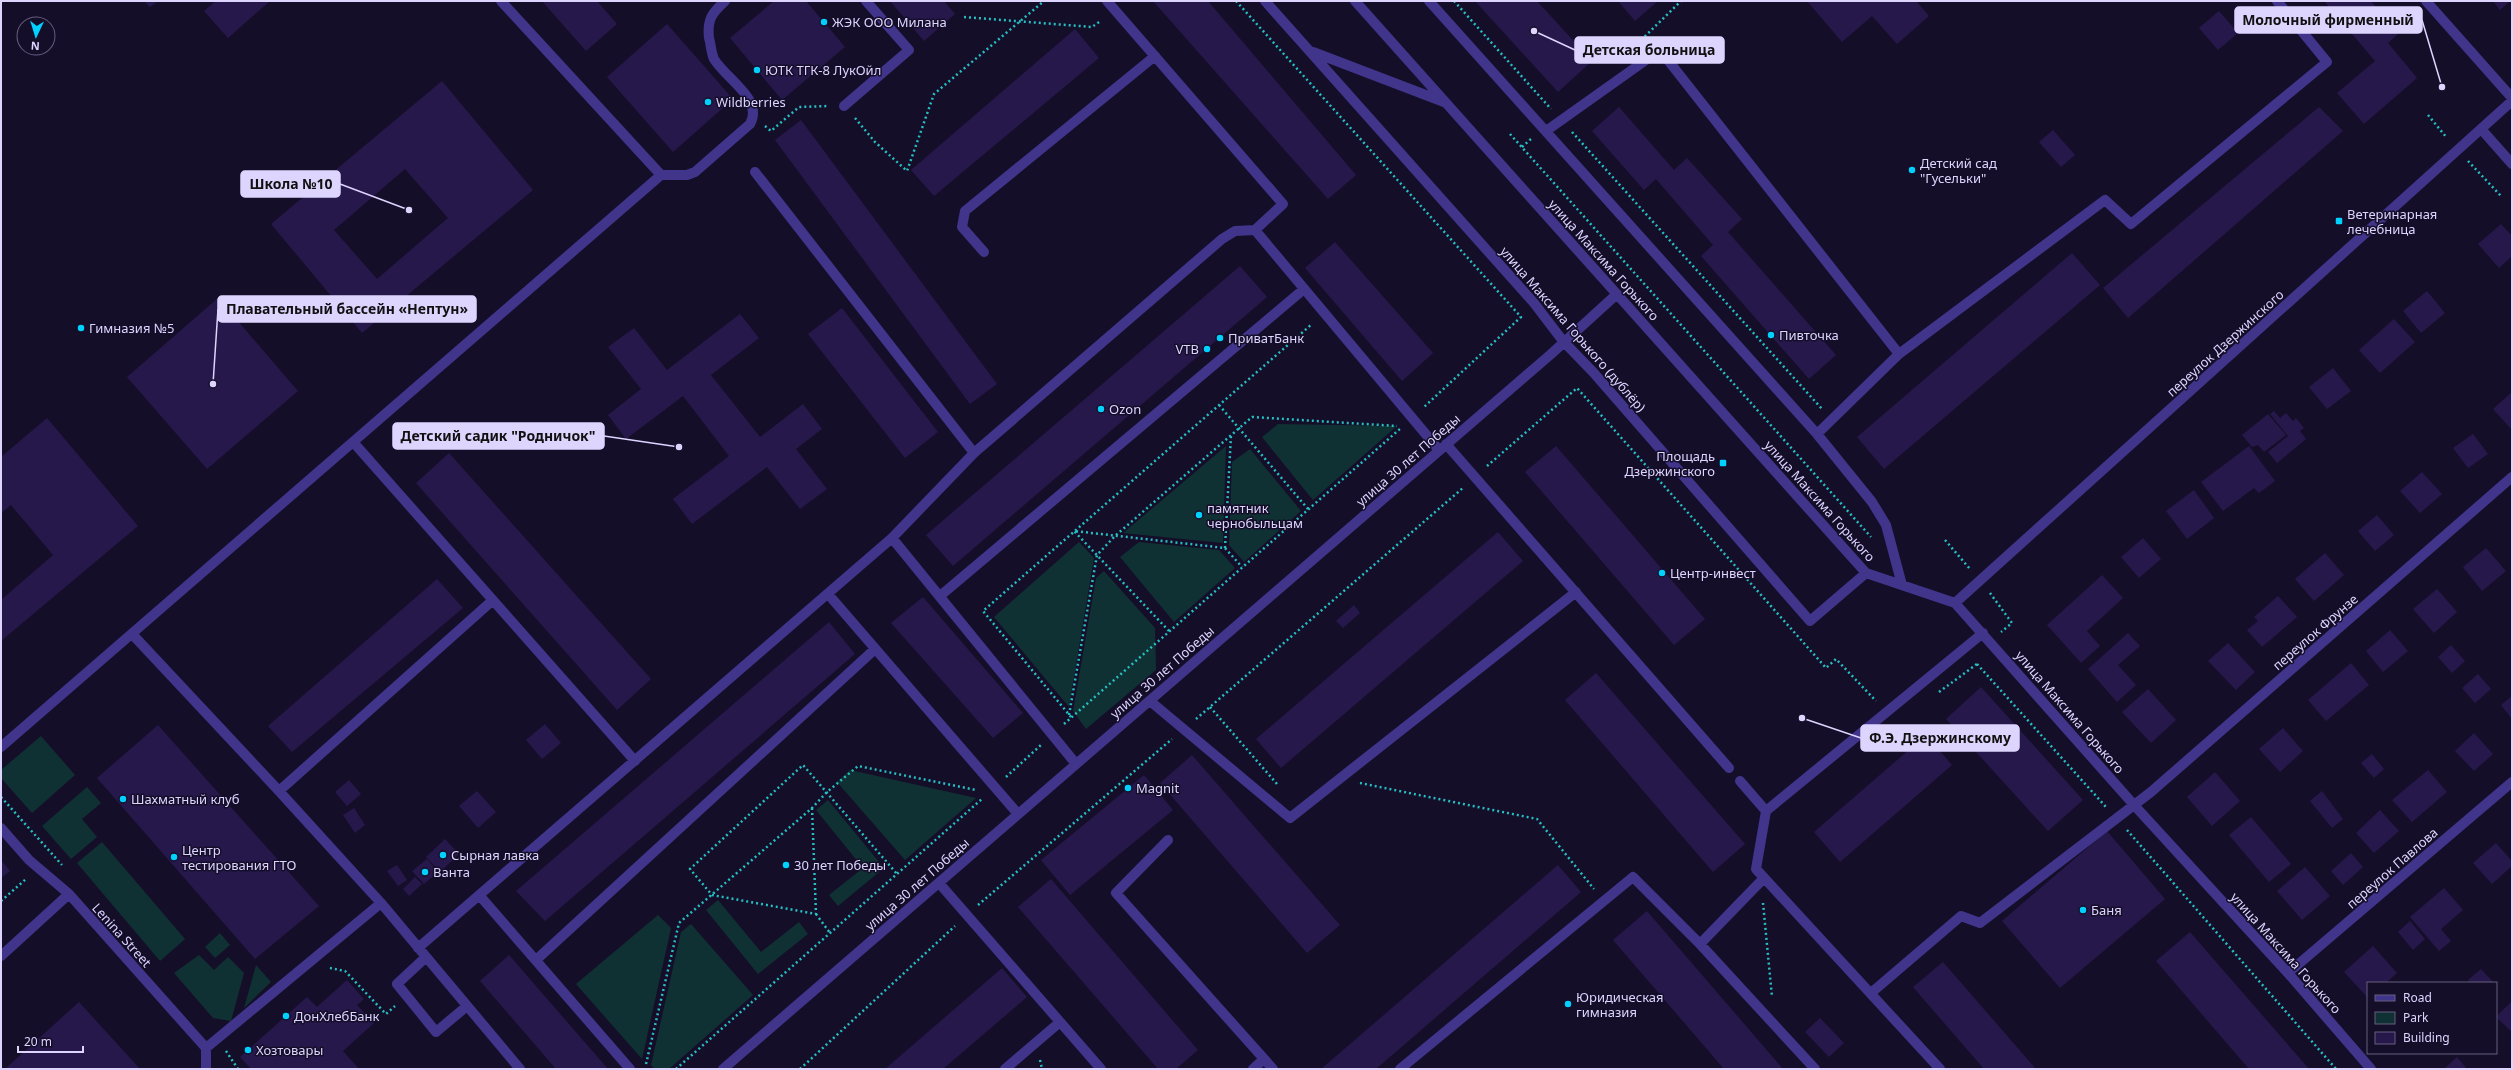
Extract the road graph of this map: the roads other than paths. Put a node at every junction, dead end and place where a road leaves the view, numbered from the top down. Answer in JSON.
{"nodes":[{"id":1,"x":502,"y":1,"type":"edge"},
{"id":2,"x":725,"y":1,"type":"edge"},
{"id":3,"x":866,"y":1,"type":"edge"},
{"id":4,"x":1107,"y":1,"type":"edge"},
{"id":5,"x":1265,"y":1,"type":"edge"},
{"id":6,"x":1355,"y":1,"type":"edge"},
{"id":7,"x":1429,"y":1,"type":"edge"},
{"id":8,"x":2277,"y":1,"type":"edge"},
{"id":9,"x":2426,"y":1,"type":"edge"},
{"id":10,"x":1312,"y":52,"type":"junction"},
{"id":11,"x":1155,"y":56,"type":"junction"},
{"id":12,"x":2512,"y":98,"type":"edge"},
{"id":13,"x":2512,"y":101,"type":"edge"},
{"id":14,"x":1446,"y":102,"type":"junction"},
{"id":15,"x":844,"y":106,"type":"road end"},
{"id":16,"x":2482,"y":130,"type":"junction"},
{"id":17,"x":1546,"y":131,"type":"junction"},
{"id":18,"x":2512,"y":164,"type":"edge"},
{"id":19,"x":755,"y":172,"type":"dead end"},
{"id":20,"x":661,"y":175,"type":"junction"},
{"id":21,"x":1254,"y":230,"type":"junction"},
{"id":22,"x":984,"y":252,"type":"dead end"},
{"id":23,"x":1304,"y":289,"type":"junction"},
{"id":24,"x":1617,"y":294,"type":"junction"},
{"id":25,"x":1563,"y":341,"type":"junction"},
{"id":26,"x":1899,"y":354,"type":"junction"},
{"id":27,"x":1817,"y":434,"type":"junction"},
{"id":28,"x":354,"y":443,"type":"junction"},
{"id":29,"x":1443,"y":447,"type":"junction"},
{"id":30,"x":974,"y":453,"type":"junction"},
{"id":31,"x":2512,"y":478,"type":"edge"},
{"id":32,"x":892,"y":538,"type":"junction"},
{"id":33,"x":1866,"y":573,"type":"junction"},
{"id":34,"x":1902,"y":585,"type":"junction"},
{"id":35,"x":1576,"y":592,"type":"junction"},
{"id":36,"x":828,"y":594,"type":"junction"},
{"id":37,"x":940,"y":596,"type":"junction"},
{"id":38,"x":493,"y":600,"type":"junction"},
{"id":39,"x":1955,"y":603,"type":"junction"},
{"id":40,"x":1983,"y":633,"type":"junction"},
{"id":41,"x":133,"y":635,"type":"junction"},
{"id":42,"x":875,"y":648,"type":"junction"},
{"id":43,"x":1150,"y":700,"type":"junction"},
{"id":44,"x":1,"y":747,"type":"edge"},
{"id":45,"x":635,"y":761,"type":"junction"},
{"id":46,"x":1076,"y":764,"type":"junction"},
{"id":47,"x":1729,"y":768,"type":"dead end"},
{"id":48,"x":1740,"y":781,"type":"dead end"},
{"id":49,"x":2512,"y":782,"type":"edge"},
{"id":50,"x":279,"y":791,"type":"junction"},
{"id":51,"x":2134,"y":805,"type":"junction"},
{"id":52,"x":1766,"y":811,"type":"junction"},
{"id":53,"x":1018,"y":814,"type":"junction"},
{"id":54,"x":1,"y":828,"type":"edge"},
{"id":55,"x":1168,"y":840,"type":"dead end"},
{"id":56,"x":1764,"y":878,"type":"junction"},
{"id":57,"x":939,"y":883,"type":"junction"},
{"id":58,"x":69,"y":894,"type":"junction"},
{"id":59,"x":480,"y":896,"type":"junction"},
{"id":60,"x":381,"y":904,"type":"junction"},
{"id":61,"x":1700,"y":944,"type":"junction"},
{"id":62,"x":418,"y":948,"type":"junction"},
{"id":63,"x":1,"y":956,"type":"edge"},
{"id":64,"x":426,"y":957,"type":"junction"},
{"id":65,"x":536,"y":960,"type":"junction"},
{"id":66,"x":2288,"y":973,"type":"junction"},
{"id":67,"x":1871,"y":994,"type":"junction"},
{"id":68,"x":467,"y":1006,"type":"junction"},
{"id":69,"x":1060,"y":1022,"type":"junction"},
{"id":70,"x":206,"y":1048,"type":"junction"},
{"id":71,"x":1264,"y":1059,"type":"junction"},
{"id":72,"x":206,"y":1069,"type":"edge"},
{"id":73,"x":520,"y":1069,"type":"edge"},
{"id":74,"x":630,"y":1069,"type":"edge"},
{"id":75,"x":724,"y":1069,"type":"edge"},
{"id":76,"x":1005,"y":1069,"type":"edge"},
{"id":77,"x":1101,"y":1069,"type":"edge"},
{"id":78,"x":1253,"y":1069,"type":"edge"},
{"id":79,"x":1273,"y":1069,"type":"edge"},
{"id":80,"x":1400,"y":1069,"type":"edge"},
{"id":81,"x":1815,"y":1069,"type":"edge"},
{"id":82,"x":1940,"y":1069,"type":"edge"},
{"id":83,"x":2371,"y":1069,"type":"edge"}],
"edges":[{"from":1,"to":20,"type":"street"},
{"from":2,"to":20,"type":"street"},
{"from":3,"to":15,"type":"street"},
{"from":4,"to":11,"type":"street"},
{"from":5,"to":10,"type":"street","name":"улица Максима Горького (дублёр)"},
{"from":6,"to":14,"type":"street","name":"улица Максима Горького"},
{"from":7,"to":17,"type":"street"},
{"from":8,"to":26,"type":"street"},
{"from":9,"to":12,"type":"street"},
{"from":10,"to":14,"type":"street"},
{"from":10,"to":25,"type":"street","name":"улица Максима Горького (дублёр)"},
{"from":11,"to":21,"type":"street"},
{"from":11,"to":22,"type":"street"},
{"from":13,"to":16,"type":"street","name":"переулок Дзержинского"},
{"from":14,"to":24,"type":"street","name":"улица Максима Горького"},
{"from":16,"to":18,"type":"street"},
{"from":16,"to":39,"type":"street","name":"переулок Дзержинского"},
{"from":17,"to":26,"type":"street"},
{"from":17,"to":27,"type":"street"},
{"from":19,"to":30,"type":"street"},
{"from":20,"to":28,"type":"street"},
{"from":21,"to":23,"type":"street"},
{"from":21,"to":30,"type":"street"},
{"from":23,"to":29,"type":"street"},
{"from":23,"to":37,"type":"street"},
{"from":24,"to":25,"type":"street","name":"улица 30 лет Победы"},
{"from":24,"to":33,"type":"street","name":"улица Максима Горького"},
{"from":25,"to":29,"type":"street","name":"улица 30 лет Победы"},
{"from":25,"to":33,"type":"street","name":"улица Максима Горького (дублёр)"},
{"from":26,"to":27,"type":"street"},
{"from":27,"to":34,"type":"street"},
{"from":28,"to":38,"type":"street"},
{"from":28,"to":41,"type":"street"},
{"from":29,"to":35,"type":"street"},
{"from":29,"to":43,"type":"street","name":"улица 30 лет Победы"},
{"from":30,"to":32,"type":"street"},
{"from":31,"to":51,"type":"street","name":"переулок Фрунзе"},
{"from":32,"to":36,"type":"street"},
{"from":32,"to":37,"type":"street"},
{"from":33,"to":34,"type":"street","name":"улица Максима Горького"},
{"from":34,"to":39,"type":"street","name":"улица Максима Горького"},
{"from":35,"to":43,"type":"street"},
{"from":35,"to":47,"type":"street"},
{"from":36,"to":42,"type":"street"},
{"from":36,"to":45,"type":"street"},
{"from":37,"to":46,"type":"street"},
{"from":38,"to":45,"type":"street"},
{"from":38,"to":50,"type":"street"},
{"from":39,"to":40,"type":"street","name":"улица Максима Горького"},
{"from":40,"to":51,"type":"street","name":"улица Максима Горького"},
{"from":40,"to":52,"type":"street"},
{"from":41,"to":44,"type":"street"},
{"from":41,"to":50,"type":"street"},
{"from":42,"to":53,"type":"street"},
{"from":42,"to":65,"type":"street"},
{"from":43,"to":46,"type":"street","name":"улица 30 лет Победы"},
{"from":45,"to":59,"type":"street"},
{"from":46,"to":53,"type":"street","name":"улица 30 лет Победы"},
{"from":48,"to":52,"type":"street"},
{"from":49,"to":66,"type":"street","name":"переулок Павлова"},
{"from":50,"to":60,"type":"street"},
{"from":51,"to":66,"type":"street","name":"улица Максима Горького"},
{"from":51,"to":67,"type":"street","name":"переулок Фрунзе"},
{"from":52,"to":56,"type":"street"},
{"from":53,"to":57,"type":"street","name":"улица 30 лет Победы"},
{"from":54,"to":58,"type":"street","name":"Lenina Street"},
{"from":55,"to":71,"type":"street"},
{"from":56,"to":61,"type":"street"},
{"from":56,"to":67,"type":"street"},
{"from":57,"to":69,"type":"street"},
{"from":57,"to":75,"type":"street","name":"улица 30 лет Победы"},
{"from":58,"to":63,"type":"street"},
{"from":58,"to":70,"type":"street","name":"Lenina Street"},
{"from":59,"to":62,"type":"street"},
{"from":59,"to":65,"type":"street"},
{"from":60,"to":62,"type":"street"},
{"from":60,"to":70,"type":"street"},
{"from":61,"to":80,"type":"street"},
{"from":61,"to":81,"type":"street"},
{"from":62,"to":64,"type":"street"},
{"from":64,"to":68,"type":"street"},
{"from":64,"to":68,"type":"street"},
{"from":65,"to":74,"type":"street"},
{"from":66,"to":83,"type":"street","name":"улица Максима Горького"},
{"from":67,"to":82,"type":"street"},
{"from":68,"to":73,"type":"street"},
{"from":69,"to":76,"type":"street"},
{"from":69,"to":77,"type":"street"},
{"from":70,"to":72,"type":"street"},
{"from":71,"to":78,"type":"street"},
{"from":71,"to":79,"type":"street"}]}
